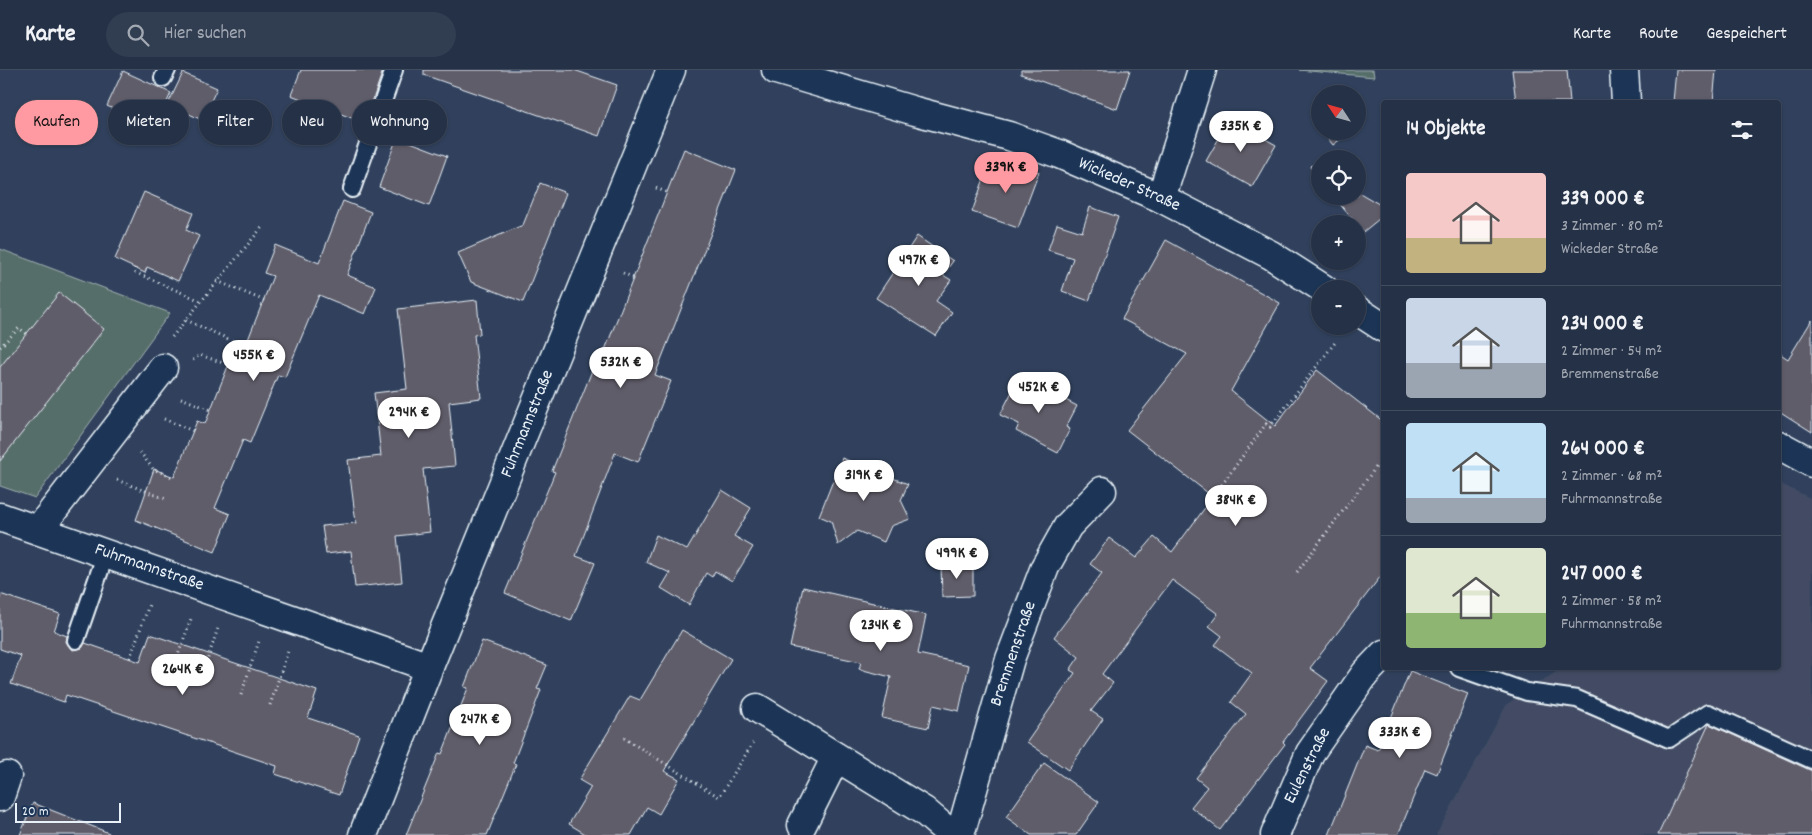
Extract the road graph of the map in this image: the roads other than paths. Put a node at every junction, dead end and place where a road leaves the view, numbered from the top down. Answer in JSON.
{"nodes":[{"id":1,"x":394,"y":70,"type":"edge"},
{"id":2,"x":671,"y":70,"type":"edge"},
{"id":3,"x":776,"y":70,"type":"edge"},
{"id":4,"x":1202,"y":70,"type":"edge"},
{"id":5,"x":1624,"y":70,"type":"edge"},
{"id":6,"x":1626,"y":100,"type":"edge"},
{"id":7,"x":352,"y":189,"type":"dead end"},
{"id":8,"x":1161,"y":198,"type":"junction"},
{"id":9,"x":1311,"y":281,"type":"edge"},
{"id":10,"x":1366,"y":316,"type":"edge"},
{"id":11,"x":1381,"y":326,"type":"edge"},
{"id":12,"x":175,"y":367,"type":"road end"},
{"id":13,"x":1781,"y":446,"type":"edge"},
{"id":14,"x":1812,"y":463,"type":"edge"},
{"id":15,"x":1102,"y":490,"type":"dead end"},
{"id":16,"x":0,"y":517,"type":"edge"},
{"id":17,"x":38,"y":530,"type":"junction"},
{"id":18,"x":106,"y":553,"type":"junction"},
{"id":19,"x":76,"y":640,"type":"dead end"},
{"id":20,"x":1381,"y":657,"type":"edge"},
{"id":21,"x":429,"y":667,"type":"junction"},
{"id":22,"x":1465,"y":670,"type":"edge"},
{"id":23,"x":763,"y":712,"type":"road end"},
{"id":24,"x":836,"y":757,"type":"junction"},
{"id":25,"x":1812,"y":760,"type":"edge"},
{"id":26,"x":802,"y":825,"type":"dead end"},
{"id":27,"x":363,"y":835,"type":"edge"},
{"id":28,"x":952,"y":835,"type":"edge"},
{"id":29,"x":960,"y":835,"type":"edge"},
{"id":30,"x":1275,"y":835,"type":"edge"}],
"edges":[{"from":1,"to":7,"type":"lane"},
{"from":2,"to":21,"type":"street","name":"Fuhrmannstraße"},
{"from":3,"to":8,"type":"street","name":"Wickeder Straße"},
{"from":4,"to":8,"type":"street"},
{"from":5,"to":6,"type":"street"},
{"from":8,"to":9,"type":"street","name":"Wickeder Straße"},
{"from":10,"to":11,"type":"street"},
{"from":12,"to":17,"type":"street"},
{"from":13,"to":14,"type":"street"},
{"from":15,"to":29,"type":"street","name":"Bremmenstraße"},
{"from":16,"to":17,"type":"street","name":"Fuhrmannstraße"},
{"from":17,"to":18,"type":"street","name":"Fuhrmannstraße"},
{"from":18,"to":19,"type":"lane"},
{"from":18,"to":21,"type":"street","name":"Fuhrmannstraße"},
{"from":20,"to":30,"type":"street","name":"Eulenstraße"},
{"from":21,"to":27,"type":"street","name":"Fuhrmannstraße"},
{"from":22,"to":25,"type":"lane"},
{"from":23,"to":24,"type":"street"},
{"from":24,"to":26,"type":"street"},
{"from":24,"to":28,"type":"street"}]}
